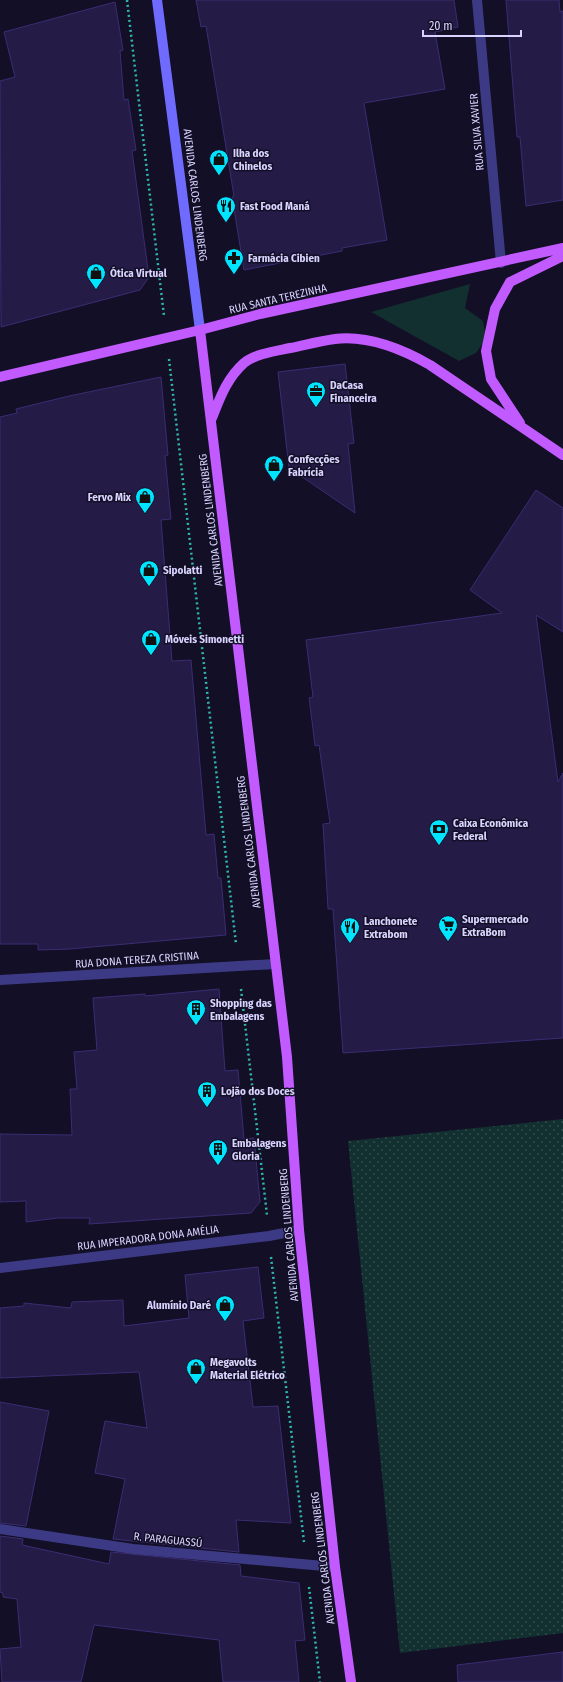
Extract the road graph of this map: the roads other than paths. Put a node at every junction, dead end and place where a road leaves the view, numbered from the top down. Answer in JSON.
{"nodes":[{"id":1,"x":157,"y":0,"type":"edge"},
{"id":2,"x":477,"y":0,"type":"edge"},
{"id":3,"x":563,"y":248,"type":"edge"},
{"id":4,"x":563,"y":256,"type":"edge"},
{"id":5,"x":501,"y":262,"type":"junction"},
{"id":6,"x":200,"y":330,"type":"junction"},
{"id":7,"x":0,"y":376,"type":"edge"},
{"id":8,"x":212,"y":420,"type":"junction"},
{"id":9,"x":524,"y":428,"type":"junction"},
{"id":10,"x":563,"y":455,"type":"edge"},
{"id":11,"x":275,"y":964,"type":"junction"},
{"id":12,"x":0,"y":980,"type":"edge"},
{"id":13,"x":299,"y":1230,"type":"junction"},
{"id":14,"x":0,"y":1268,"type":"edge"},
{"id":15,"x":0,"y":1529,"type":"edge"},
{"id":16,"x":335,"y":1567,"type":"junction"},
{"id":17,"x":351,"y":1682,"type":"edge"}],
"edges":[{"from":1,"to":6,"type":"main road","name":"AVENIDA CARLOS LINDENBERG"},
{"from":2,"to":5,"type":"street","name":"RUA SILVA XAVIER"},
{"from":3,"to":5,"type":"main road","name":"RUA SANTA TEREZINHA"},
{"from":4,"to":9,"type":"main road"},
{"from":5,"to":6,"type":"main road","name":"RUA SANTA TEREZINHA"},
{"from":6,"to":7,"type":"main road","name":"RUA SANTA TEREZINHA"},
{"from":6,"to":8,"type":"main road","name":"AVENIDA CARLOS LINDENBERG"},
{"from":8,"to":9,"type":"main road"},
{"from":8,"to":11,"type":"main road","name":"AVENIDA CARLOS LINDENBERG"},
{"from":9,"to":10,"type":"main road"},
{"from":11,"to":12,"type":"street","name":"RUA DONA TEREZA CRISTINA"},
{"from":11,"to":13,"type":"main road","name":"AVENIDA CARLOS LINDENBERG"},
{"from":13,"to":14,"type":"street","name":"RUA IMPERADORA DONA AMÉLIA"},
{"from":13,"to":16,"type":"main road","name":"AVENIDA CARLOS LINDENBERG"},
{"from":15,"to":16,"type":"street","name":"R. PARAGUASSÚ"},
{"from":16,"to":17,"type":"main road","name":"AVENIDA CARLOS LINDENBERG"}]}
